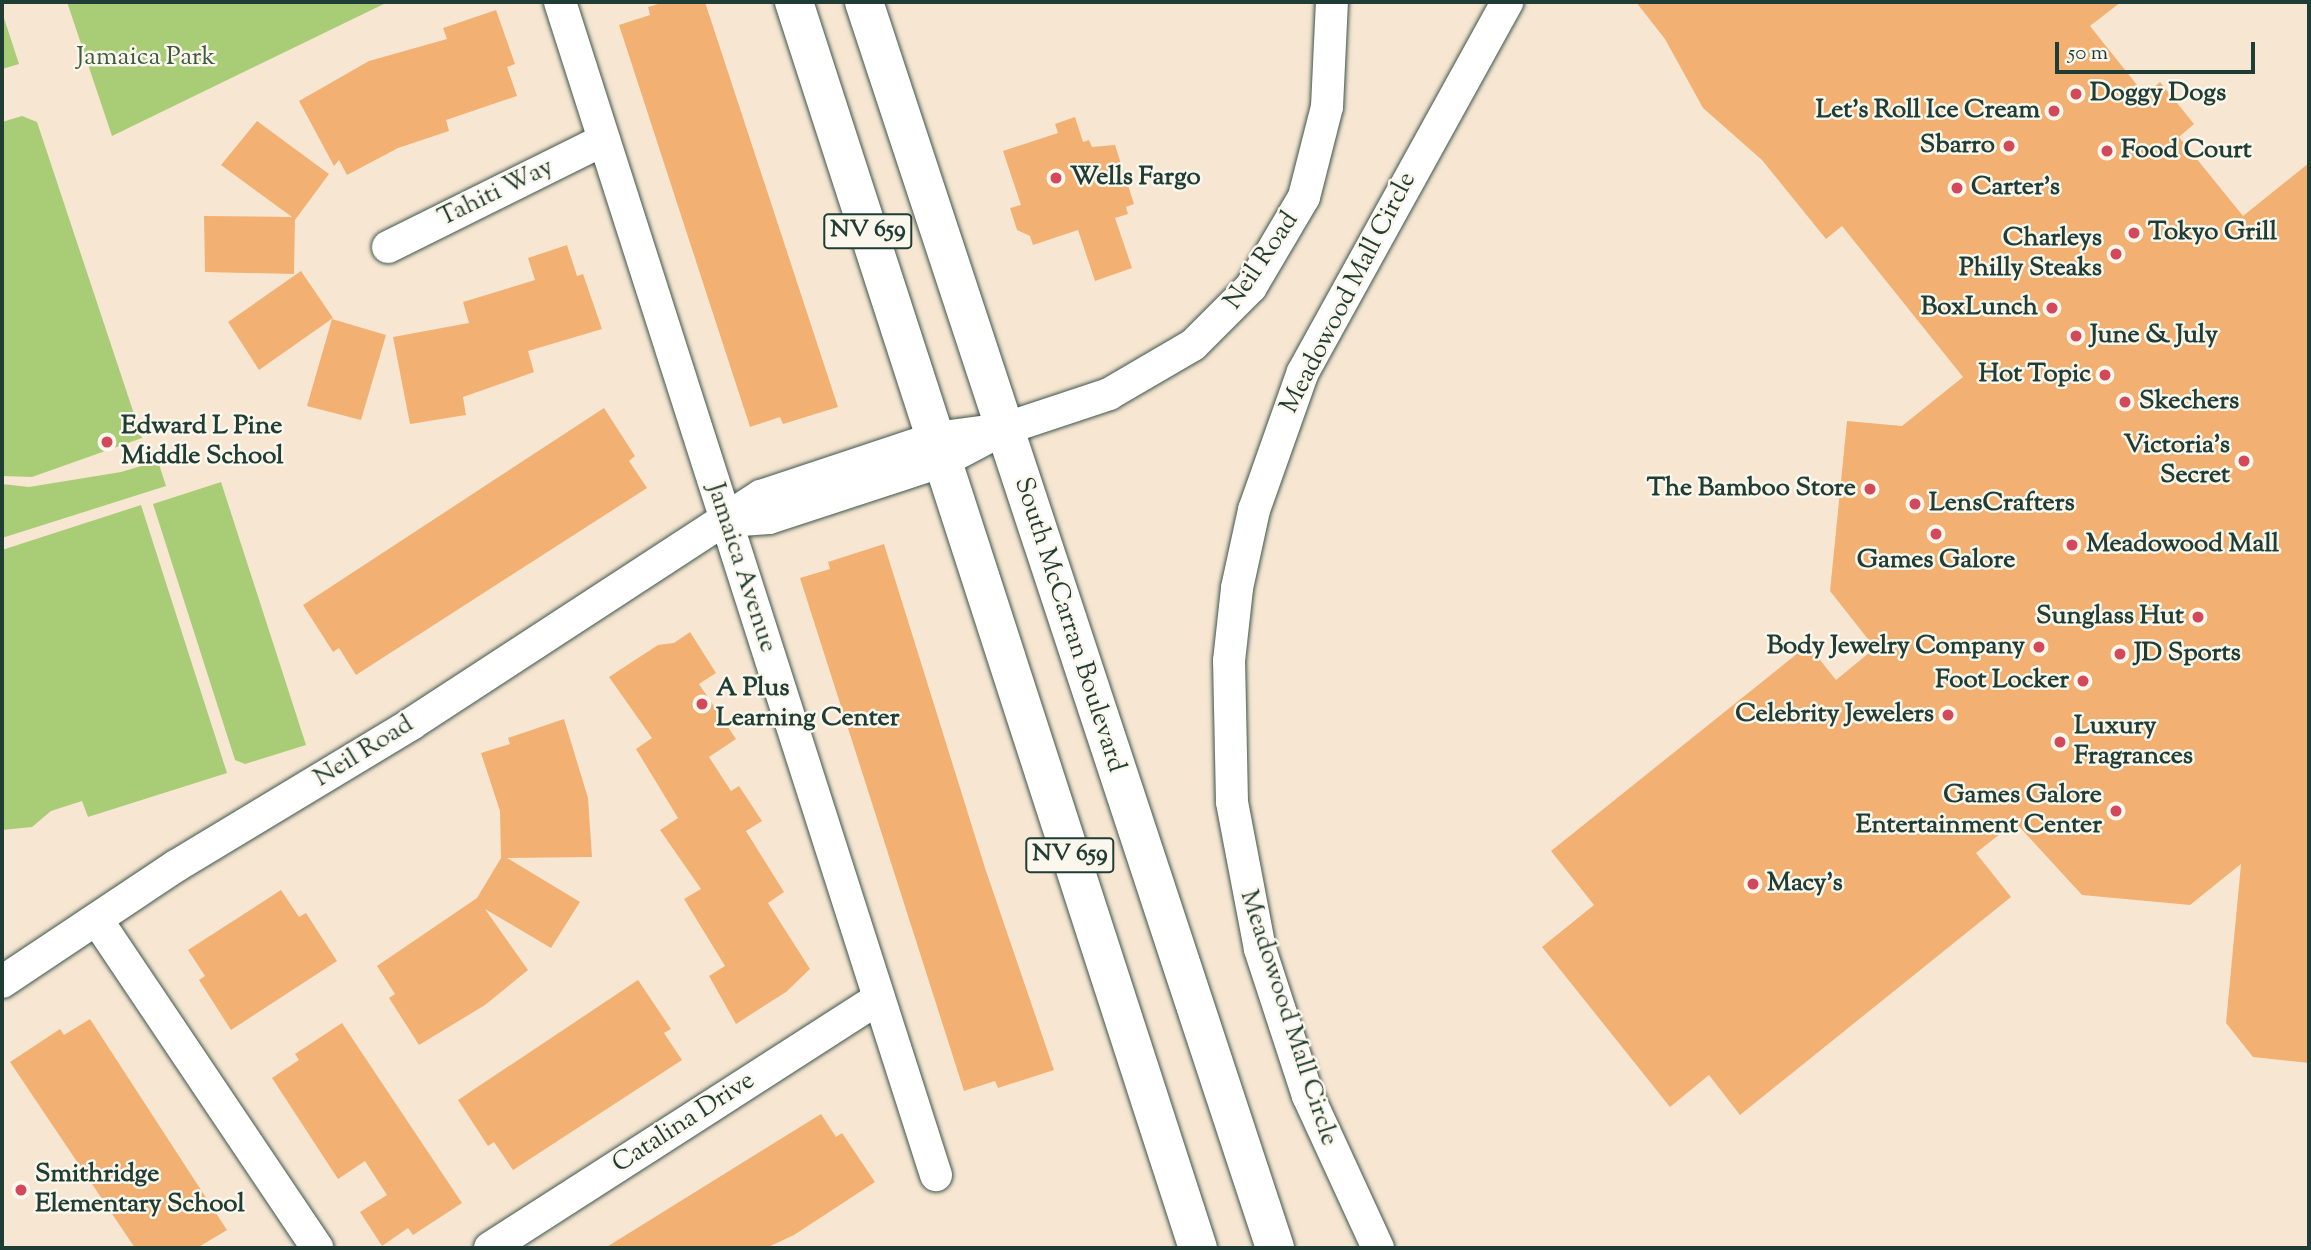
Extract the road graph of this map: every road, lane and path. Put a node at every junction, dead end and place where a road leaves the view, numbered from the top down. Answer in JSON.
{"nodes":[{"id":1,"x":560,"y":2,"type":"edge"},
{"id":2,"x":794,"y":2,"type":"edge"},
{"id":3,"x":864,"y":2,"type":"edge"},
{"id":4,"x":1332,"y":2,"type":"edge"},
{"id":5,"x":1507,"y":2,"type":"edge"},
{"id":6,"x":604,"y":140,"type":"junction"},
{"id":7,"x":388,"y":247,"type":"dead end"},
{"id":8,"x":1004,"y":429,"type":"junction"},
{"id":9,"x":939,"y":449,"type":"junction"},
{"id":10,"x":726,"y":522,"type":"junction"},
{"id":11,"x":97,"y":920,"type":"junction"},
{"id":12,"x":2,"y":982,"type":"edge"},
{"id":13,"x":879,"y":998,"type":"junction"},
{"id":14,"x":936,"y":1175,"type":"dead end"},
{"id":15,"x":317,"y":1248,"type":"edge"},
{"id":16,"x":490,"y":1248,"type":"edge"},
{"id":17,"x":1198,"y":1248,"type":"edge"},
{"id":18,"x":1275,"y":1248,"type":"edge"},
{"id":19,"x":1378,"y":1248,"type":"edge"}],
"edges":[{"from":1,"to":6,"type":"street","name":"Jamaica Avenue"},
{"from":2,"to":9,"type":"main road","number":"NV 659"},
{"from":3,"to":8,"type":"main road","name":"South McCarran Boulevard","number":"NV 659"},
{"from":4,"to":8,"type":"street","name":"Neil Road"},
{"from":5,"to":19,"type":"street","name":"Meadowood Mall Circle"},
{"from":6,"to":7,"type":"street","name":"Tahiti Way"},
{"from":6,"to":10,"type":"street","name":"Jamaica Avenue"},
{"from":8,"to":9,"type":"street","name":"Neil Road"},
{"from":8,"to":18,"type":"main road","name":"South McCarran Boulevard","number":"NV 659"},
{"from":9,"to":10,"type":"street","name":"Neil Road"},
{"from":9,"to":17,"type":"main road","number":"NV 659"},
{"from":10,"to":11,"type":"street","name":"Neil Road"},
{"from":10,"to":13,"type":"street","name":"Jamaica Avenue"},
{"from":11,"to":12,"type":"street","name":"Neil Road"},
{"from":11,"to":15,"type":"street"},
{"from":13,"to":14,"type":"street","name":"Jamaica Avenue"},
{"from":13,"to":16,"type":"street","name":"Catalina Drive"}]}
